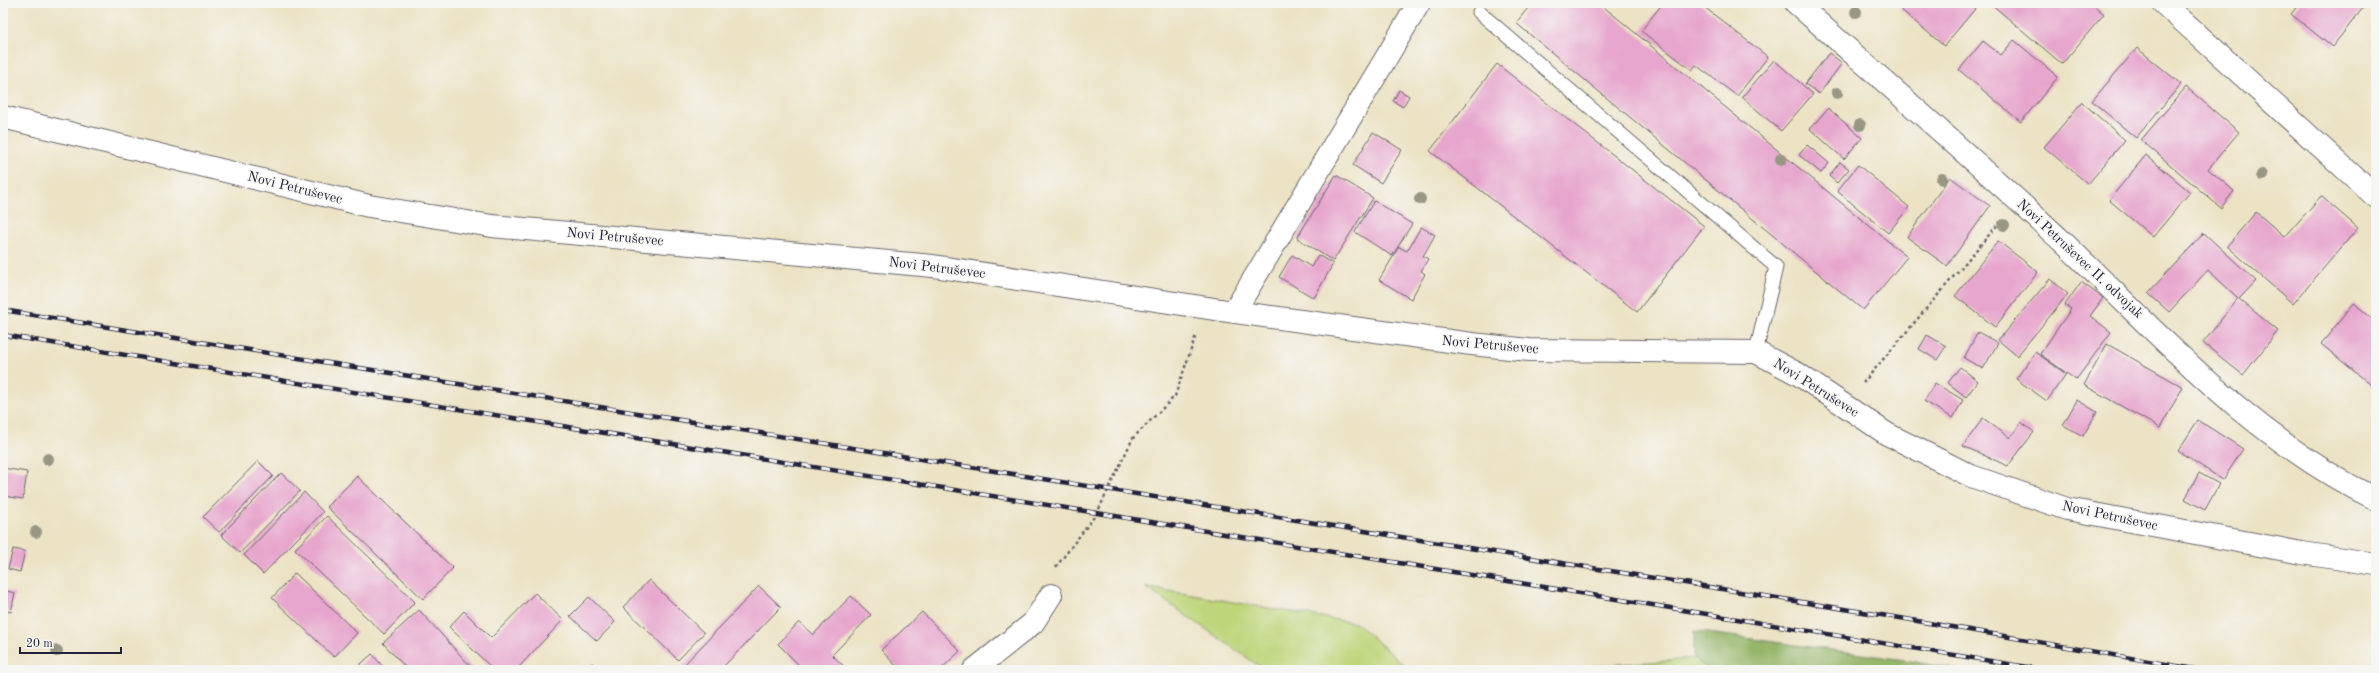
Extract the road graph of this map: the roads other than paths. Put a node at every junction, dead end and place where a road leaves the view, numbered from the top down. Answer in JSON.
{"nodes":[{"id":1,"x":1796,"y":3,"type":"edge"},
{"id":2,"x":2163,"y":3,"type":"edge"},
{"id":3,"x":1414,"y":5,"type":"edge"},
{"id":4,"x":1479,"y":12,"type":"dead end"},
{"id":5,"x":3,"y":117,"type":"edge"},
{"id":6,"x":2376,"y":197,"type":"edge"},
{"id":7,"x":1234,"y":312,"type":"junction"},
{"id":8,"x":1756,"y":352,"type":"junction"},
{"id":9,"x":2376,"y":499,"type":"edge"},
{"id":10,"x":2376,"y":564,"type":"edge"},
{"id":11,"x":1051,"y":594,"type":"road end"},
{"id":12,"x":974,"y":670,"type":"edge"}],
"edges":[{"from":1,"to":9,"type":"street","name":"Novi Petruševec II. odvojak"},
{"from":2,"to":6,"type":"street"},
{"from":3,"to":7,"type":"street"},
{"from":4,"to":8,"type":"lane"},
{"from":5,"to":7,"type":"street","name":"Novi Petruševec"},
{"from":7,"to":8,"type":"street","name":"Novi Petruševec"},
{"from":8,"to":10,"type":"street","name":"Novi Petruševec"},
{"from":11,"to":12,"type":"street"}]}
